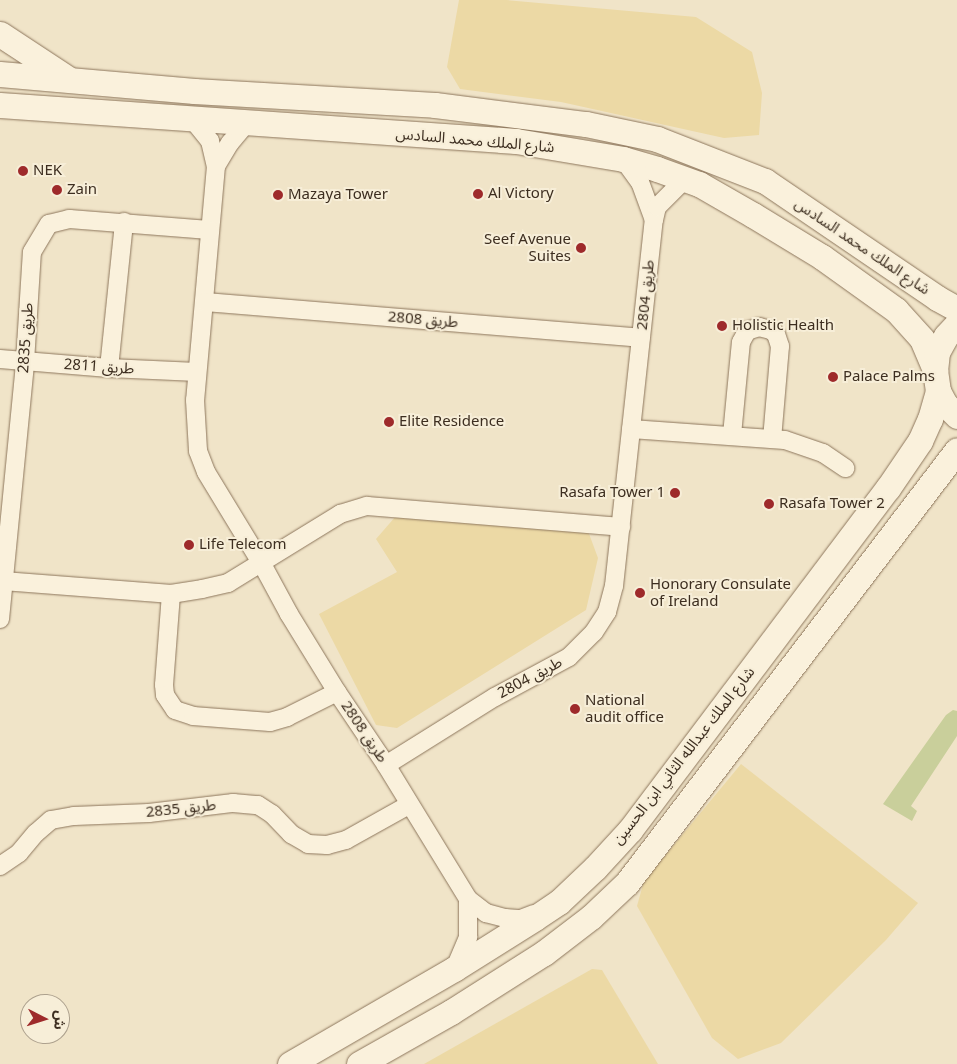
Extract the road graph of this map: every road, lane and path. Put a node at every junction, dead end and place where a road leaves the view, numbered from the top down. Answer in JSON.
{"nodes":[{"id":1,"x":0,"y":34,"type":"edge"},
{"id":2,"x":0,"y":74,"type":"edge"},
{"id":3,"x":69,"y":80,"type":"junction"},
{"id":4,"x":5,"y":108,"type":"edge"},
{"id":5,"x":193,"y":120,"type":"junction"},
{"id":6,"x":247,"y":123,"type":"junction"},
{"id":7,"x":623,"y":160,"type":"junction"},
{"id":8,"x":216,"y":166,"type":"junction"},
{"id":9,"x":686,"y":178,"type":"junction"},
{"id":10,"x":654,"y":220,"type":"junction"},
{"id":11,"x":124,"y":222,"type":"junction"},
{"id":12,"x":210,"y":230,"type":"junction"},
{"id":13,"x":205,"y":302,"type":"junction"},
{"id":14,"x":957,"y":308,"type":"edge"},
{"id":15,"x":957,"y":324,"type":"edge"},
{"id":16,"x":641,"y":338,"type":"junction"},
{"id":17,"x":0,"y":359,"type":"edge"},
{"id":18,"x":25,"y":362,"type":"junction"},
{"id":19,"x":109,"y":368,"type":"junction"},
{"id":20,"x":197,"y":372,"type":"junction"},
{"id":21,"x":936,"y":380,"type":"junction"},
{"id":22,"x":957,"y":416,"type":"edge"},
{"id":23,"x":631,"y":429,"type":"junction"},
{"id":24,"x":732,"y":436,"type":"junction"},
{"id":25,"x":772,"y":438,"type":"junction"},
{"id":26,"x":957,"y":450,"type":"edge"},
{"id":27,"x":845,"y":468,"type":"dead end"},
{"id":28,"x":621,"y":528,"type":"junction"},
{"id":29,"x":262,"y":564,"type":"junction"},
{"id":30,"x":3,"y":580,"type":"junction"},
{"id":31,"x":171,"y":594,"type":"junction"},
{"id":32,"x":0,"y":619,"type":"edge"},
{"id":33,"x":337,"y":692,"type":"junction"},
{"id":34,"x":386,"y":765,"type":"junction"},
{"id":35,"x":409,"y":805,"type":"junction"},
{"id":36,"x":0,"y":866,"type":"edge"},
{"id":37,"x":468,"y":899,"type":"junction"},
{"id":38,"x":559,"y":902,"type":"junction"},
{"id":39,"x":454,"y":969,"type":"junction"},
{"id":40,"x":290,"y":1064,"type":"edge"},
{"id":41,"x":359,"y":1064,"type":"edge"}],
"edges":[{"from":1,"to":3,"type":"main road"},
{"from":2,"to":3,"type":"main road","name":"شارع الملك محمد السادس"},
{"from":3,"to":14,"type":"main road","name":"شارع الملك محمد السادس"},
{"from":4,"to":5,"type":"main road","name":"شارع الملك محمد السادس"},
{"from":5,"to":6,"type":"main road","name":"شارع الملك محمد السادس"},
{"from":5,"to":8,"type":"street","name":"طريق 2808"},
{"from":6,"to":7,"type":"main road","name":"شارع الملك محمد السادس"},
{"from":6,"to":8,"type":"street","name":"طريق 2808"},
{"from":7,"to":9,"type":"main road","name":"شارع الملك محمد السادس"},
{"from":7,"to":10,"type":"street"},
{"from":8,"to":12,"type":"street","name":"طريق 2808"},
{"from":9,"to":10,"type":"street"},
{"from":9,"to":21,"type":"main road","name":"شارع الملك محمد السادس"},
{"from":10,"to":16,"type":"street","name":"طريق 2804"},
{"from":11,"to":12,"type":"street","name":"طريق 2835"},
{"from":11,"to":18,"type":"street","name":"طريق 2835"},
{"from":11,"to":19,"type":"street"},
{"from":12,"to":13,"type":"street","name":"طريق 2808"},
{"from":13,"to":16,"type":"street","name":"طريق 2808"},
{"from":13,"to":20,"type":"street","name":"طريق 2808"},
{"from":15,"to":21,"type":"main road","name":"شارع الملك عبدالله الثاني ابن الحسين"},
{"from":16,"to":23,"type":"street","name":"طريق 2804"},
{"from":17,"to":18,"type":"street","name":"طريق 2811"},
{"from":18,"to":19,"type":"street","name":"طريق 2811"},
{"from":18,"to":30,"type":"street","name":"طريق 2835"},
{"from":19,"to":20,"type":"street","name":"طريق 2811"},
{"from":20,"to":29,"type":"street","name":"طريق 2808"},
{"from":21,"to":22,"type":"main road","name":"شارع الملك محمد السادس"},
{"from":21,"to":38,"type":"main road","name":"شارع الملك عبدالله الثاني ابن الحسين"},
{"from":23,"to":24,"type":"street"},
{"from":23,"to":28,"type":"street","name":"طريق 2804"},
{"from":24,"to":25,"type":"street"},
{"from":24,"to":25,"type":"street"},
{"from":25,"to":27,"type":"street"},
{"from":26,"to":41,"type":"main road","name":"شارع الملك عبدالله الثاني ابن الحسين"},
{"from":28,"to":29,"type":"street"},
{"from":28,"to":34,"type":"street","name":"طريق 2804"},
{"from":29,"to":31,"type":"street"},
{"from":29,"to":33,"type":"street","name":"طريق 2808"},
{"from":30,"to":31,"type":"street"},
{"from":30,"to":32,"type":"street","name":"طريق 2835"},
{"from":31,"to":33,"type":"street"},
{"from":33,"to":34,"type":"street","name":"طريق 2808"},
{"from":34,"to":35,"type":"street","name":"طريق 2808"},
{"from":35,"to":36,"type":"street","name":"طريق 2835"},
{"from":35,"to":37,"type":"street","name":"طريق 2808"},
{"from":37,"to":38,"type":"street","name":"طريق 2808"},
{"from":37,"to":39,"type":"street"},
{"from":38,"to":39,"type":"main road","name":"شارع الملك عبدالله الثاني ابن الحسين"},
{"from":39,"to":40,"type":"main road","name":"شارع الملك عبدالله الثاني ابن الحسين"}]}
